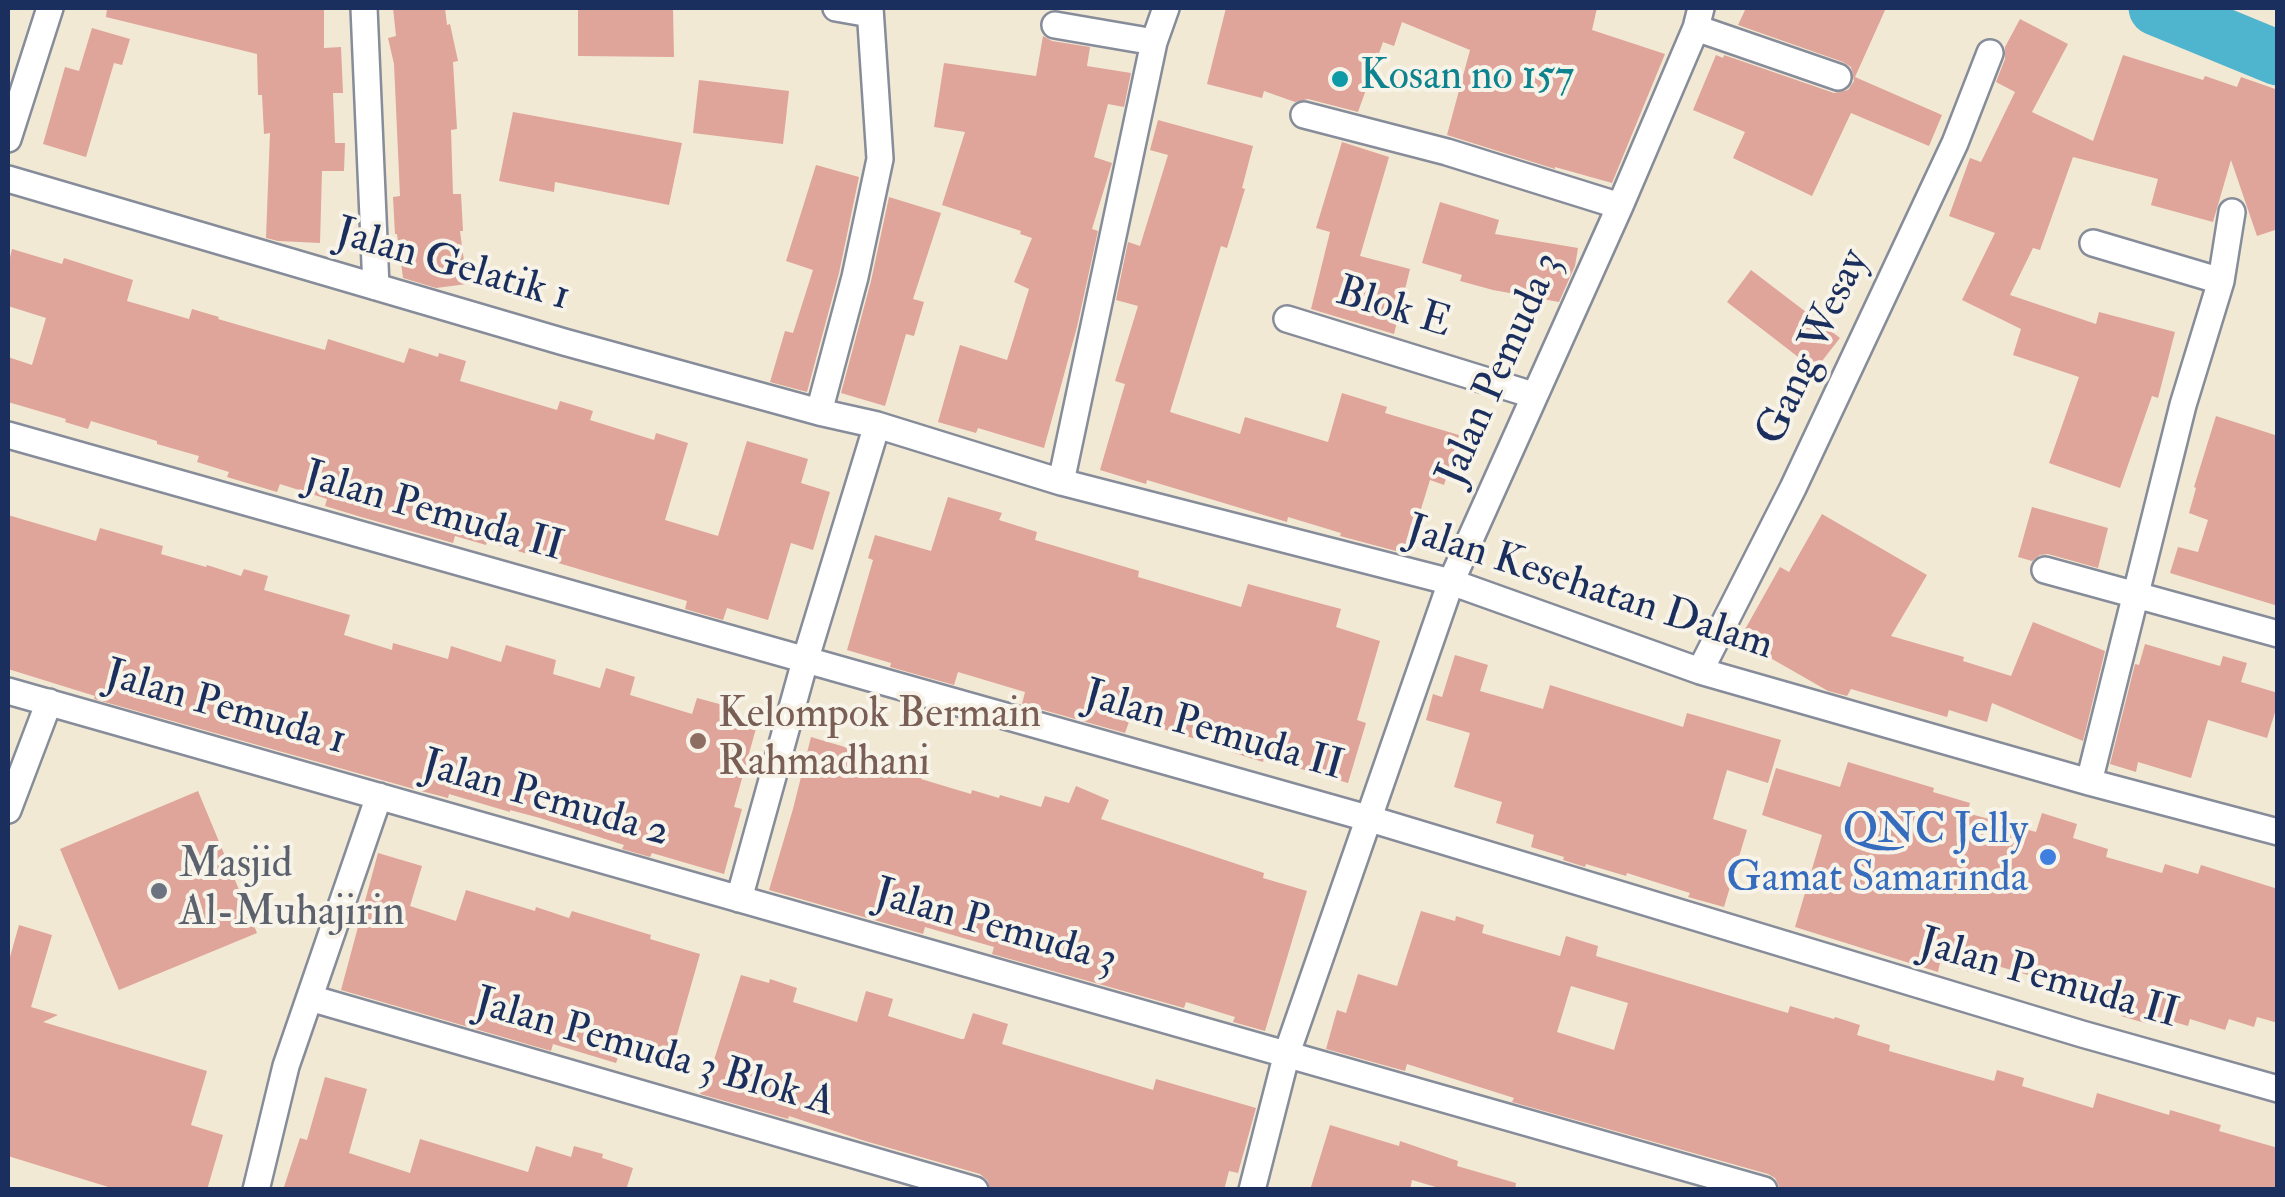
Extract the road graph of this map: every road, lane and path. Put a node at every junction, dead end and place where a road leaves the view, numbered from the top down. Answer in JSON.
{"nodes":[{"id":1,"x":50,"y":8,"type":"edge"},
{"id":2,"x":364,"y":8,"type":"edge"},
{"id":3,"x":836,"y":8,"type":"edge"},
{"id":4,"x":1166,"y":8,"type":"edge"},
{"id":5,"x":870,"y":11,"type":"edge"},
{"id":6,"x":1693,"y":14,"type":"edge"},
{"id":7,"x":1056,"y":26,"type":"dead end"},
{"id":8,"x":1154,"y":42,"type":"junction"},
{"id":9,"x":1990,"y":53,"type":"dead end"},
{"id":10,"x":1838,"y":77,"type":"dead end"},
{"id":11,"x":1304,"y":115,"type":"dead end"},
{"id":12,"x":8,"y":139,"type":"edge"},
{"id":13,"x":8,"y":179,"type":"edge"},
{"id":14,"x":1620,"y":206,"type":"junction"},
{"id":15,"x":2232,"y":212,"type":"dead end"},
{"id":16,"x":2093,"y":244,"type":"dead end"},
{"id":17,"x":2221,"y":282,"type":"junction"},
{"id":18,"x":376,"y":287,"type":"junction"},
{"id":19,"x":1287,"y":319,"type":"dead end"},
{"id":20,"x":1533,"y":396,"type":"junction"},
{"id":21,"x":819,"y":412,"type":"junction"},
{"id":22,"x":877,"y":425,"type":"junction"},
{"id":23,"x":8,"y":435,"type":"edge"},
{"id":24,"x":1061,"y":482,"type":"junction"},
{"id":25,"x":2045,"y":570,"type":"dead end"},
{"id":26,"x":1451,"y":582,"type":"junction"},
{"id":27,"x":2134,"y":596,"type":"junction"},
{"id":28,"x":2278,"y":634,"type":"edge"},
{"id":29,"x":804,"y":661,"type":"junction"},
{"id":30,"x":1700,"y":671,"type":"junction"},
{"id":31,"x":8,"y":691,"type":"edge"},
{"id":32,"x":50,"y":702,"type":"junction"},
{"id":33,"x":2089,"y":782,"type":"junction"},
{"id":34,"x":379,"y":796,"type":"junction"},
{"id":35,"x":8,"y":810,"type":"edge"},
{"id":36,"x":1368,"y":818,"type":"junction"},
{"id":37,"x":2278,"y":832,"type":"edge"},
{"id":38,"x":739,"y":899,"type":"junction"},
{"id":39,"x":310,"y":998,"type":"junction"},
{"id":40,"x":1287,"y":1053,"type":"junction"},
{"id":41,"x":2278,"y":1089,"type":"edge"},
{"id":42,"x":256,"y":1190,"type":"edge"},
{"id":43,"x":975,"y":1190,"type":"edge"},
{"id":44,"x":1252,"y":1190,"type":"edge"},
{"id":45,"x":1764,"y":1190,"type":"edge"}],
"edges":[{"from":1,"to":12,"type":"street"},
{"from":2,"to":18,"type":"street"},
{"from":3,"to":5,"type":"street"},
{"from":4,"to":8,"type":"street"},
{"from":5,"to":21,"type":"street"},
{"from":6,"to":10,"type":"street"},
{"from":6,"to":14,"type":"street","name":"Jalan Pemuda 3"},
{"from":7,"to":8,"type":"street"},
{"from":8,"to":24,"type":"street"},
{"from":9,"to":30,"type":"street","name":"Gang Wesay"},
{"from":11,"to":14,"type":"street"},
{"from":13,"to":18,"type":"street","name":"Jalan Gelatik 1"},
{"from":14,"to":20,"type":"street","name":"Jalan Pemuda 3"},
{"from":15,"to":17,"type":"street"},
{"from":16,"to":17,"type":"street"},
{"from":17,"to":27,"type":"street"},
{"from":18,"to":21,"type":"street","name":"Jalan Gelatik 1"},
{"from":19,"to":20,"type":"street","name":"Blok E"},
{"from":20,"to":26,"type":"street","name":"Jalan Pemuda 3"},
{"from":21,"to":22,"type":"street","name":"Jalan Gelatik 1"},
{"from":22,"to":24,"type":"street","name":"Jalan Kesehatan Dalam"},
{"from":22,"to":29,"type":"street"},
{"from":23,"to":29,"type":"street","name":"Jalan Pemuda II"},
{"from":24,"to":26,"type":"street","name":"Jalan Kesehatan Dalam"},
{"from":25,"to":27,"type":"street"},
{"from":26,"to":30,"type":"street","name":"Jalan Kesehatan Dalam"},
{"from":26,"to":36,"type":"street","name":"Jalan Pemuda 3"},
{"from":27,"to":28,"type":"street"},
{"from":27,"to":33,"type":"street"},
{"from":29,"to":36,"type":"street","name":"Jalan Pemuda II"},
{"from":29,"to":38,"type":"street"},
{"from":30,"to":33,"type":"street","name":"Jalan Kesehatan Dalam"},
{"from":31,"to":32,"type":"street","name":"Jalan Pemuda 1"},
{"from":32,"to":34,"type":"street","name":"Jalan Pemuda 1"},
{"from":32,"to":35,"type":"street","name":"Jalan Pemuda 1"},
{"from":33,"to":37,"type":"street","name":"Jalan Kesehatan Dalam"},
{"from":34,"to":38,"type":"street","name":"Jalan Pemuda 2"},
{"from":34,"to":39,"type":"street","name":"Jalan Pemuda 2"},
{"from":36,"to":40,"type":"street","name":"Jalan Pemuda 3"},
{"from":36,"to":41,"type":"street","name":"Jalan Pemuda II"},
{"from":38,"to":40,"type":"street","name":"Jalan Pemuda 3"},
{"from":39,"to":42,"type":"street","name":"Jalan Pemuda 2"},
{"from":39,"to":43,"type":"street","name":"Jalan Pemuda 3 Blok A"},
{"from":40,"to":44,"type":"street","name":"Jalan Pemuda 3"},
{"from":40,"to":45,"type":"street","name":"Jalan Pemuda 3"}]}
